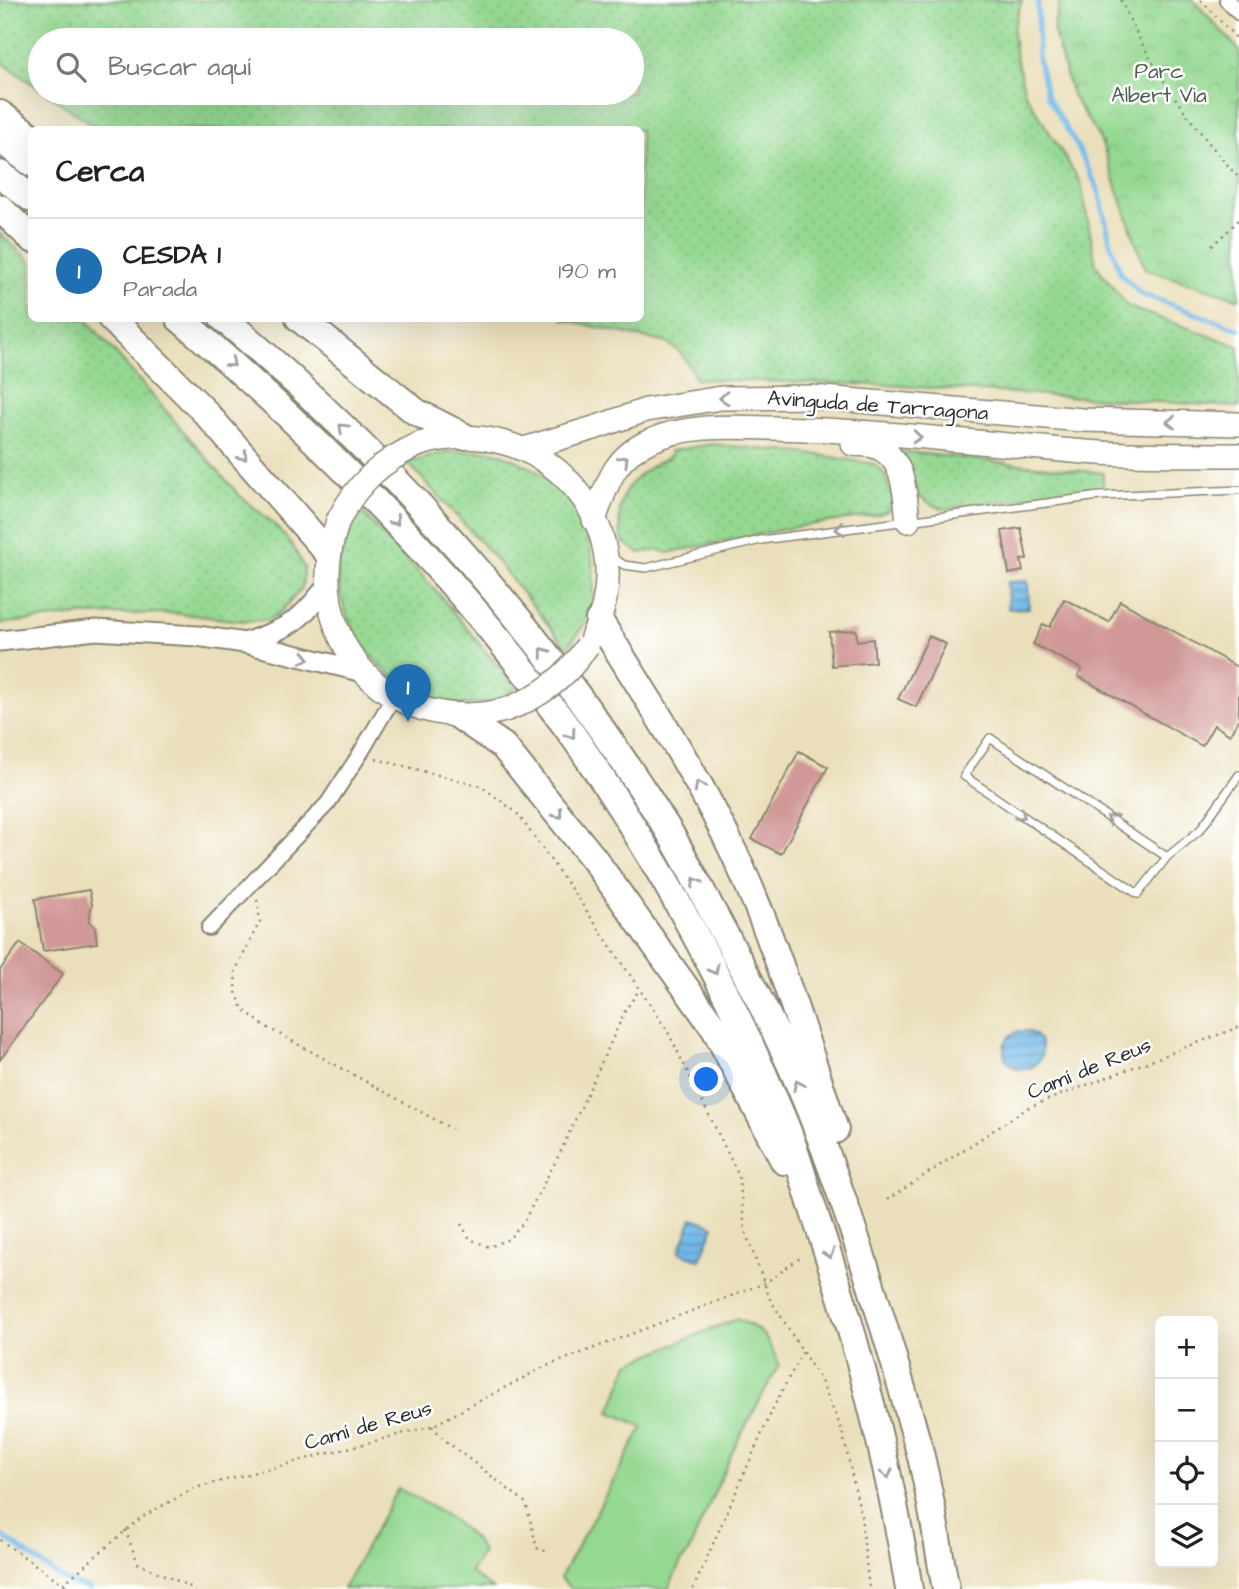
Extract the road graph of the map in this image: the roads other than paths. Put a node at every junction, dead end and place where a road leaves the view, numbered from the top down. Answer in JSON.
{"nodes":[{"id":1,"x":1227,"y":0,"type":"edge"},
{"id":2,"x":1239,"y":13,"type":"edge"},
{"id":3,"x":0,"y":114,"type":"edge"},
{"id":4,"x":28,"y":134,"type":"edge"},
{"id":5,"x":0,"y":139,"type":"edge"},
{"id":6,"x":28,"y":160,"type":"edge"},
{"id":7,"x":0,"y":174,"type":"edge"},
{"id":8,"x":28,"y":196,"type":"edge"},
{"id":9,"x":0,"y":208,"type":"edge"},
{"id":10,"x":28,"y":235,"type":"edge"},
{"id":11,"x":115,"y":322,"type":"edge"},
{"id":12,"x":185,"y":322,"type":"edge"},
{"id":13,"x":228,"y":322,"type":"edge"},
{"id":14,"x":304,"y":322,"type":"edge"},
{"id":15,"x":1239,"y":424,"type":"edge"},
{"id":16,"x":725,"y":427,"type":"junction"},
{"id":17,"x":463,"y":436,"type":"junction"},
{"id":18,"x":524,"y":449,"type":"junction"},
{"id":19,"x":1239,"y":455,"type":"edge"},
{"id":20,"x":1239,"y":490,"type":"edge"},
{"id":21,"x":594,"y":520,"type":"junction"},
{"id":22,"x":908,"y":521,"type":"junction"},
{"id":23,"x":604,"y":551,"type":"junction"},
{"id":24,"x":328,"y":553,"type":"junction"},
{"id":25,"x":327,"y":586,"type":"junction"},
{"id":26,"x":599,"y":620,"type":"junction"},
{"id":27,"x":0,"y":640,"type":"edge"},
{"id":28,"x":246,"y":643,"type":"junction"},
{"id":29,"x":364,"y":672,"type":"junction"},
{"id":30,"x":394,"y":696,"type":"junction"},
{"id":31,"x":459,"y":716,"type":"junction"},
{"id":32,"x":1239,"y":775,"type":"edge"},
{"id":33,"x":1167,"y":857,"type":"junction"},
{"id":34,"x":209,"y":928,"type":"dead end"},
{"id":35,"x":806,"y":1190,"type":"junction"},
{"id":36,"x":920,"y":1452,"type":"junction"},
{"id":37,"x":909,"y":1589,"type":"edge"},
{"id":38,"x":946,"y":1589,"type":"edge"}],
"edges":[{"from":1,"to":2,"type":"street"},
{"from":3,"to":4,"type":"highway"},
{"from":5,"to":6,"type":"highway"},
{"from":7,"to":8,"type":"highway"},
{"from":9,"to":10,"type":"highway"},
{"from":11,"to":24,"type":"highway","one_way":true},
{"from":12,"to":35,"type":"highway","one_way":true},
{"from":36,"to":13,"type":"highway","one_way":true},
{"from":14,"to":17,"type":"highway"},
{"from":15,"to":18,"type":"main road","name":"Avinguda de Tarragona","one_way":true},
{"from":16,"to":19,"type":"main road","name":"Avinguda de Tarragona","one_way":true},
{"from":21,"to":16,"type":"main road","name":"Avinguda de Tarragona","one_way":true},
{"from":16,"to":22,"type":"main road"},
{"from":17,"to":18,"type":"main road"},
{"from":17,"to":24,"type":"main road","bridge":true},
{"from":18,"to":21,"type":"main road"},
{"from":20,"to":22,"type":"lane"},
{"from":21,"to":23,"type":"main road"},
{"from":22,"to":23,"type":"lane","one_way":true},
{"from":23,"to":26,"type":"main road"},
{"from":24,"to":25,"type":"main road"},
{"from":25,"to":28,"type":"main road"},
{"from":25,"to":29,"type":"main road"},
{"from":26,"to":31,"type":"main road","bridge":true},
{"from":36,"to":26,"type":"highway","one_way":true},
{"from":27,"to":28,"type":"main road"},
{"from":28,"to":29,"type":"main road","one_way":true},
{"from":29,"to":30,"type":"main road"},
{"from":30,"to":31,"type":"main road"},
{"from":30,"to":34,"type":"street"},
{"from":31,"to":35,"type":"highway","one_way":true},
{"from":32,"to":33,"type":"lane"},
{"from":33,"to":33,"type":"lane","one_way":true},
{"from":35,"to":37,"type":"highway","one_way":true},
{"from":36,"to":38,"type":"highway"}]}
